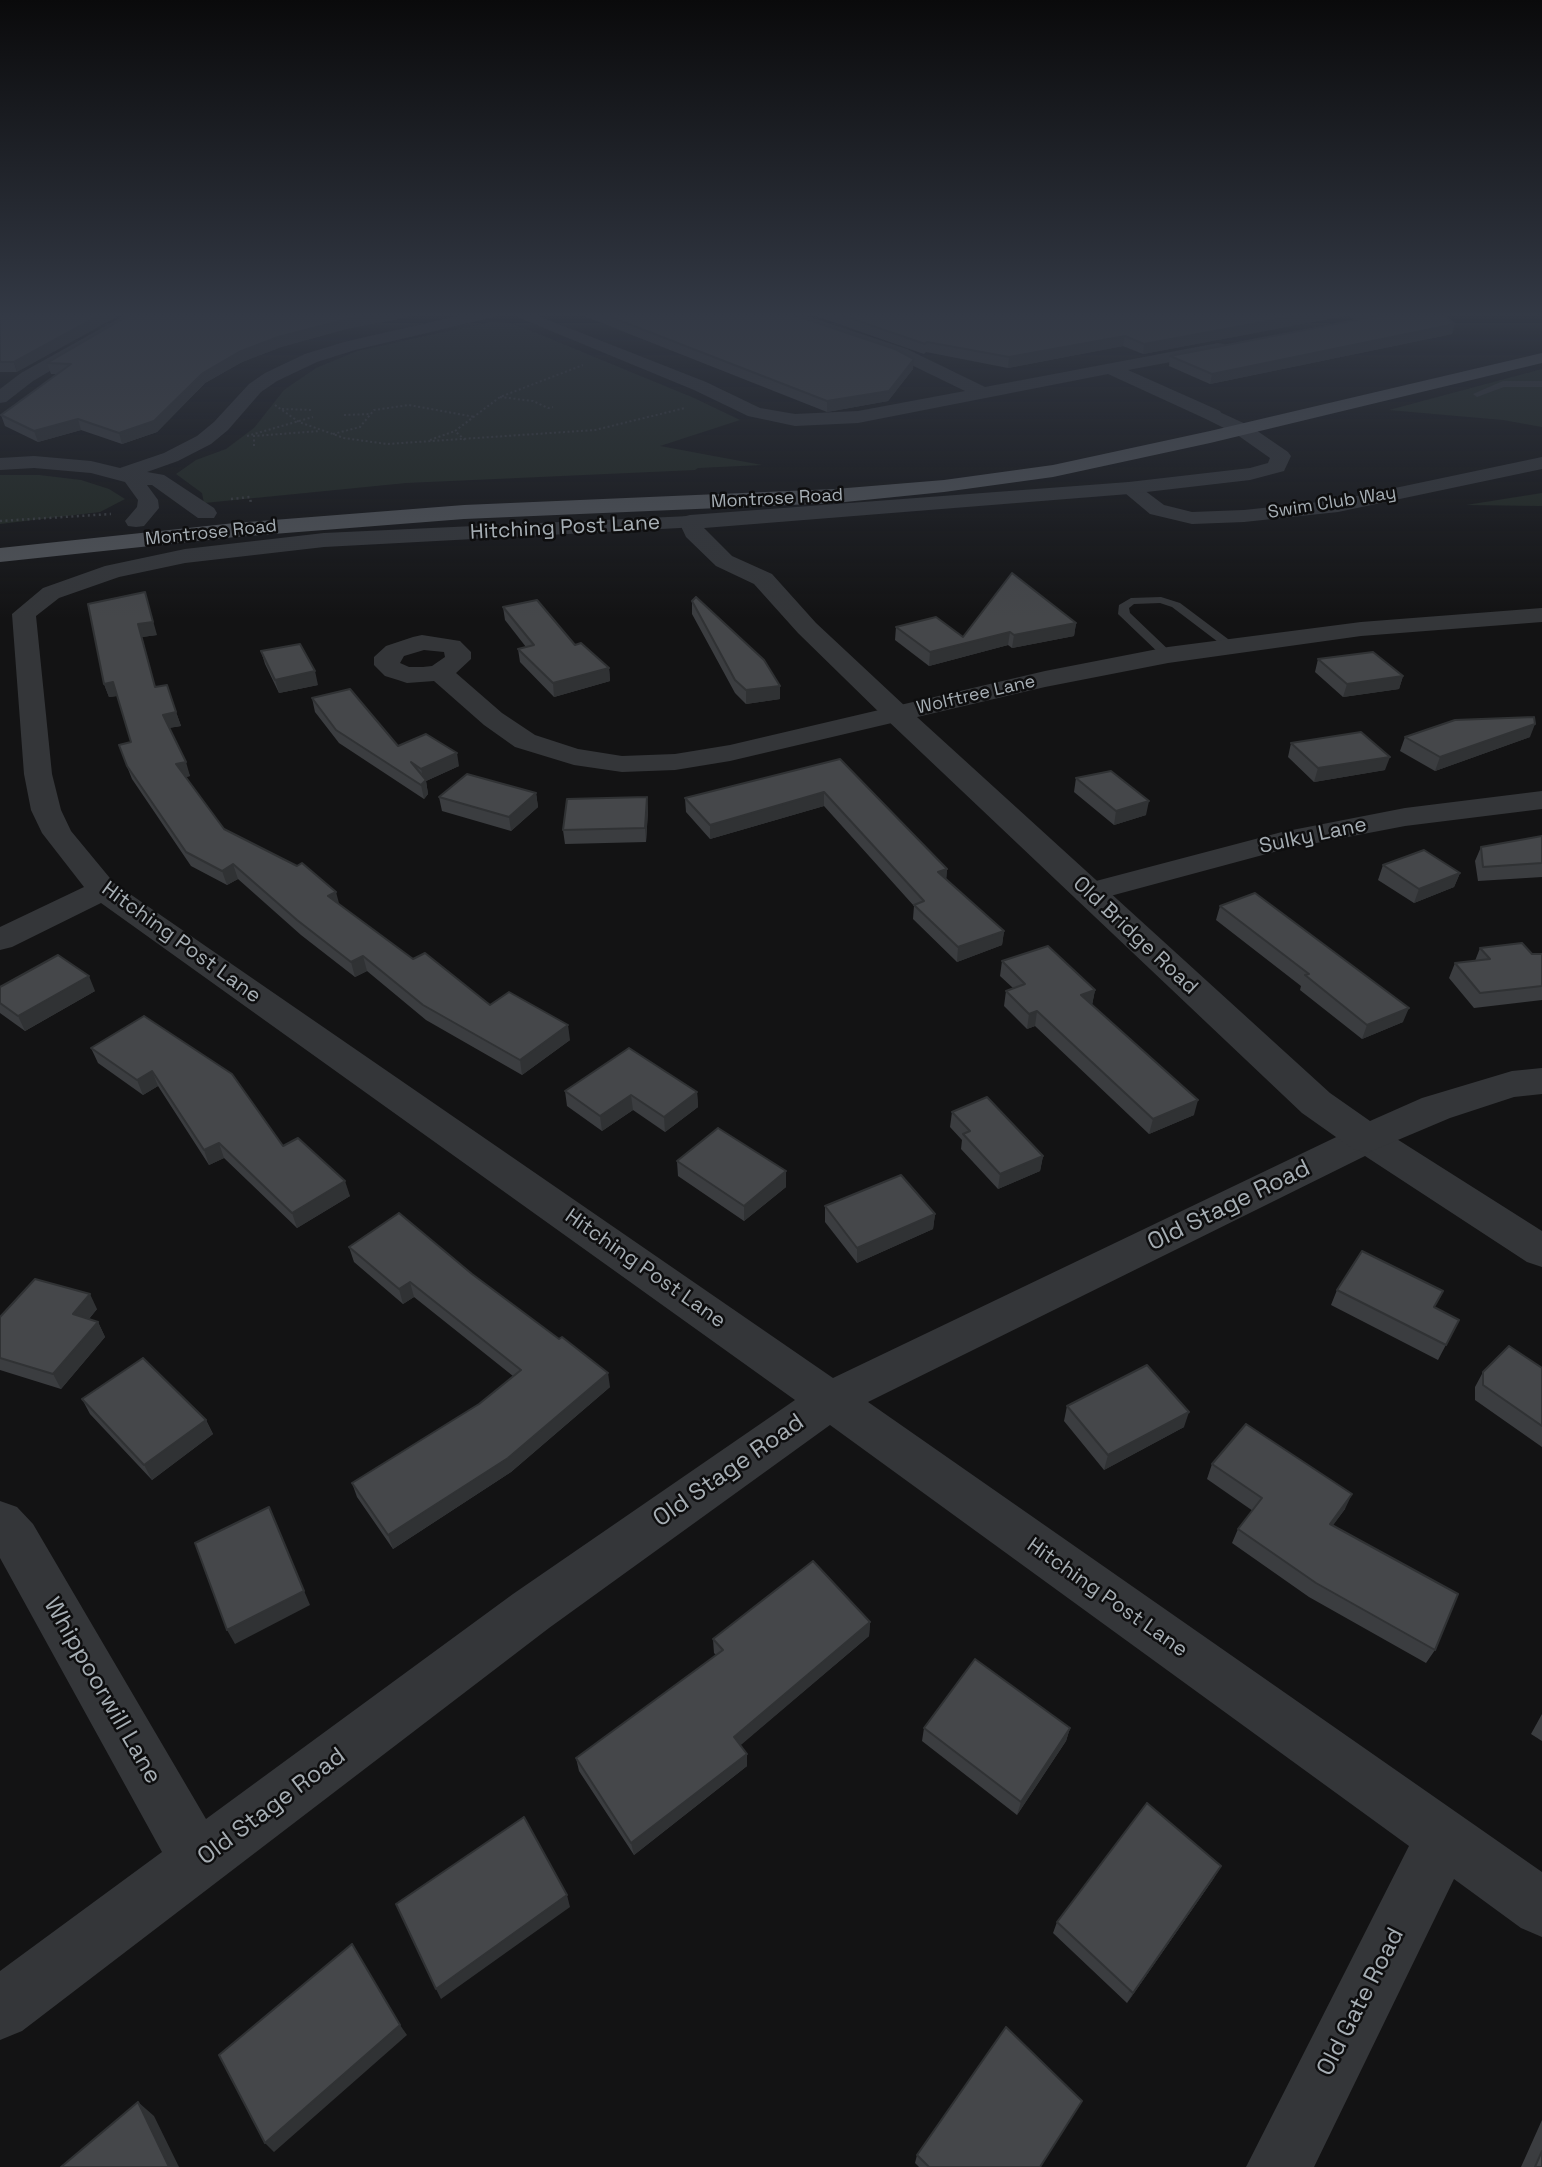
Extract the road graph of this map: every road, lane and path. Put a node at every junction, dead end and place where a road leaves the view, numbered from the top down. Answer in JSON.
{"nodes":[{"id":1,"x":231,"y":415,"type":"edge"},
{"id":2,"x":289,"y":415,"type":"edge"},
{"id":3,"x":370,"y":415,"type":"edge"},
{"id":4,"x":465,"y":415,"type":"edge"},
{"id":5,"x":660,"y":415,"type":"edge"},
{"id":6,"x":769,"y":415,"type":"edge"},
{"id":7,"x":868,"y":415,"type":"edge"},
{"id":8,"x":1213,"y":415,"type":"joint"},
{"id":9,"x":1305,"y":415,"type":"edge"},
{"id":10,"x":313,"y":417,"type":"dead end"},
{"id":11,"x":475,"y":417,"type":"joint"},
{"id":12,"x":299,"y":422,"type":"junction"},
{"id":13,"x":1178,"y":422,"type":"dead end"},
{"id":14,"x":1243,"y":430,"type":"junction"},
{"id":15,"x":324,"y":431,"type":"junction"},
{"id":16,"x":455,"y":431,"type":"junction"},
{"id":17,"x":332,"y":434,"type":"junction"},
{"id":18,"x":243,"y":436,"type":"dead end"},
{"id":19,"x":254,"y":436,"type":"junction"},
{"id":20,"x":465,"y":440,"type":"junction"},
{"id":21,"x":422,"y":443,"type":"junction"},
{"id":22,"x":254,"y":446,"type":"dead end"},
{"id":23,"x":964,"y":463,"type":"dead end"},
{"id":24,"x":1542,"y":463,"type":"edge"},
{"id":25,"x":0,"y":464,"type":"edge"},
{"id":26,"x":129,"y":476,"type":"junction"},
{"id":27,"x":1129,"y":488,"type":"junction"},
{"id":28,"x":359,"y":500,"type":"dead end"},
{"id":29,"x":266,"y":507,"type":"dead end"},
{"id":30,"x":206,"y":513,"type":"junction"},
{"id":31,"x":115,"y":514,"type":"dead end"},
{"id":32,"x":748,"y":520,"type":"junction"},
{"id":33,"x":0,"y":521,"type":"edge"},
{"id":34,"x":136,"y":521,"type":"junction"},
{"id":35,"x":690,"y":522,"type":"junction"},
{"id":36,"x":0,"y":535,"type":"edge"},
{"id":37,"x":0,"y":555,"type":"edge"},
{"id":38,"x":758,"y":560,"type":"junction"},
{"id":39,"x":1542,"y":615,"type":"edge"},
{"id":40,"x":1230,"y":645,"type":"junction"},
{"id":41,"x":13,"y":653,"type":"edge"},
{"id":42,"x":1168,"y":655,"type":"junction"},
{"id":43,"x":439,"y":672,"type":"dead end"},
{"id":44,"x":896,"y":713,"type":"junction"},
{"id":45,"x":1542,"y":800,"type":"edge"},
{"id":46,"x":103,"y":890,"type":"junction"},
{"id":47,"x":1088,"y":893,"type":"junction"},
{"id":48,"x":0,"y":940,"type":"edge"},
{"id":49,"x":1542,"y":1081,"type":"edge"},
{"id":50,"x":1367,"y":1139,"type":"junction"},
{"id":51,"x":1542,"y":1251,"type":"edge"},
{"id":52,"x":830,"y":1400,"type":"junction"},
{"id":53,"x":0,"y":1523,"type":"edge"},
{"id":54,"x":1444,"y":1837,"type":"junction"},
{"id":55,"x":200,"y":1862,"type":"junction"},
{"id":56,"x":1542,"y":1907,"type":"edge"},
{"id":57,"x":0,"y":2010,"type":"edge"},
{"id":58,"x":1279,"y":2167,"type":"edge"}],
"edges":[{"from":1,"to":26,"type":"street"},
{"from":2,"to":12,"type":"path"},
{"from":3,"to":17,"type":"path"},
{"from":4,"to":11,"type":"path"},
{"from":5,"to":20,"type":"path"},
{"from":6,"to":7,"type":"street"},
{"from":8,"to":13,"type":"main road"},
{"from":8,"to":14,"type":"street","name":"Hitching Post Lane"},
{"from":9,"to":14,"type":"main road","name":"Montrose Road"},
{"from":10,"to":12,"type":"path"},
{"from":11,"to":16,"type":"path"},
{"from":12,"to":15,"type":"path"},
{"from":12,"to":19,"type":"path"},
{"from":14,"to":27,"type":"street","name":"Hitching Post Lane"},
{"from":14,"to":37,"type":"main road","name":"Montrose Road"},
{"from":15,"to":17,"type":"path"},
{"from":15,"to":19,"type":"path"},
{"from":16,"to":20,"type":"path"},
{"from":16,"to":21,"type":"path"},
{"from":17,"to":21,"type":"path"},
{"from":18,"to":19,"type":"path"},
{"from":19,"to":22,"type":"path"},
{"from":20,"to":21,"type":"path"},
{"from":23,"to":28,"type":"main road","name":"Montrose Road"},
{"from":24,"to":27,"type":"street","name":"Swim Club Way"},
{"from":25,"to":26,"type":"street"},
{"from":26,"to":30,"type":"street"},
{"from":26,"to":34,"type":"street"},
{"from":27,"to":32,"type":"street","name":"Hitching Post Lane"},
{"from":29,"to":30,"type":"main road","name":"Montrose Road"},
{"from":30,"to":34,"type":"main road","name":"Montrose Road"},
{"from":31,"to":33,"type":"path"},
{"from":32,"to":35,"type":"street","name":"Hitching Post Lane"},
{"from":32,"to":38,"type":"street"},
{"from":34,"to":36,"type":"main road","name":"Montrose Road"},
{"from":35,"to":38,"type":"street","name":"Old Bridge Road"},
{"from":35,"to":41,"type":"street","name":"Hitching Post Lane"},
{"from":38,"to":44,"type":"street","name":"Old Bridge Road"},
{"from":39,"to":40,"type":"street","name":"Wolftree Lane"},
{"from":40,"to":42,"type":"street","name":"Wolftree Lane"},
{"from":40,"to":42,"type":"lane"},
{"from":41,"to":46,"type":"street","name":"Hitching Post Lane"},
{"from":42,"to":44,"type":"street","name":"Wolftree Lane"},
{"from":43,"to":44,"type":"street","name":"Wolftree Lane"},
{"from":44,"to":47,"type":"street","name":"Old Bridge Road"},
{"from":45,"to":47,"type":"street","name":"Sulky Lane"},
{"from":46,"to":48,"type":"street"},
{"from":46,"to":52,"type":"street","name":"Hitching Post Lane"},
{"from":47,"to":50,"type":"street","name":"Old Bridge Road"},
{"from":49,"to":50,"type":"street","name":"Old Stage Road"},
{"from":50,"to":51,"type":"street","name":"Old Bridge Road"},
{"from":50,"to":52,"type":"street","name":"Old Stage Road"},
{"from":52,"to":54,"type":"street","name":"Hitching Post Lane"},
{"from":52,"to":55,"type":"street","name":"Old Stage Road"},
{"from":53,"to":55,"type":"street","name":"Whippoorwill Lane"},
{"from":54,"to":56,"type":"street","name":"Hitching Post Lane"},
{"from":54,"to":58,"type":"street","name":"Old Gate Road"},
{"from":55,"to":57,"type":"street","name":"Old Stage Road"}]}
